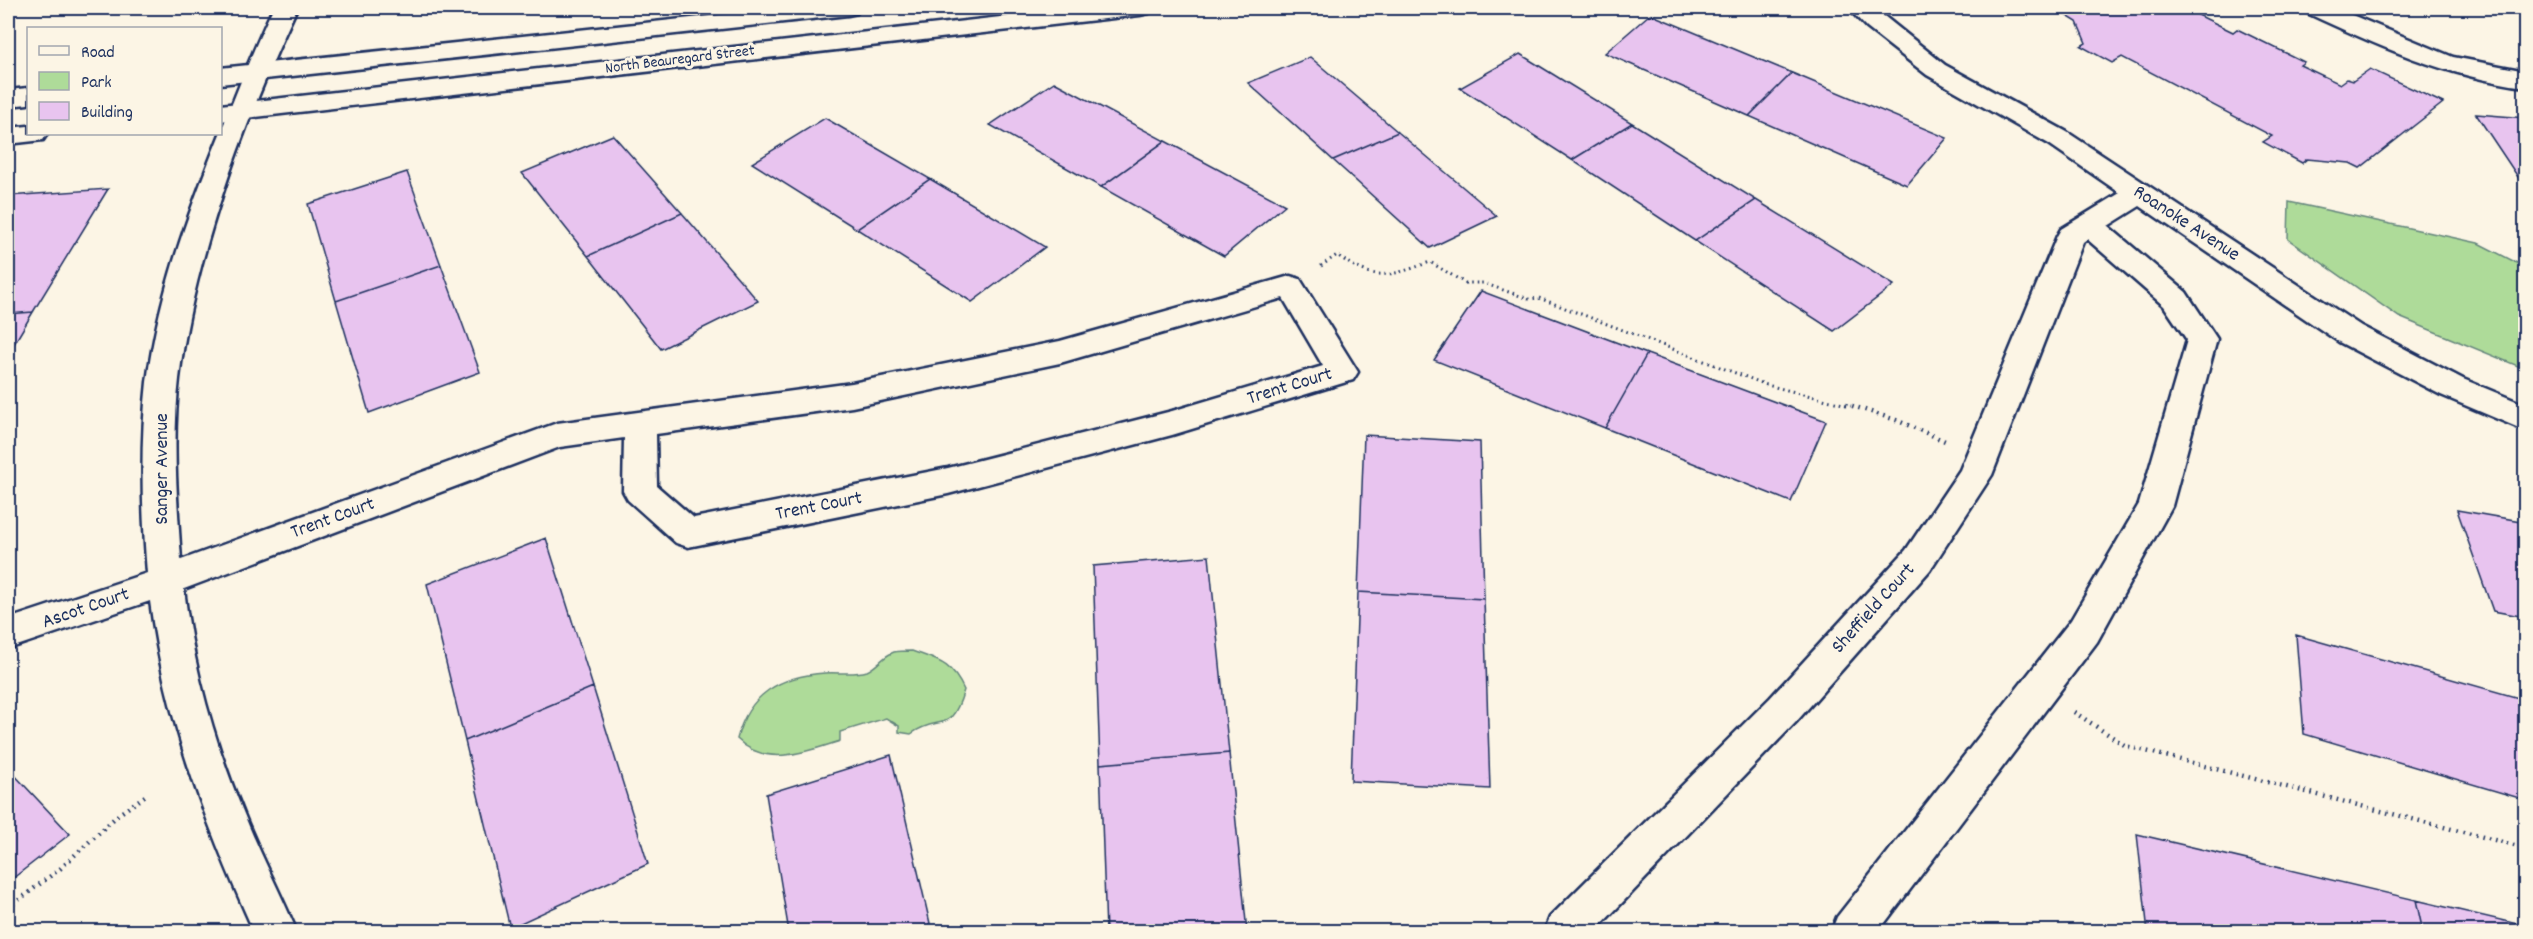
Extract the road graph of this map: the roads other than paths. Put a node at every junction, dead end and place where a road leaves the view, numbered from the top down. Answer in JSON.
{"nodes":[{"id":1,"x":285,"y":8,"type":"edge"},
{"id":2,"x":848,"y":8,"type":"edge"},
{"id":3,"x":1140,"y":8,"type":"edge"},
{"id":4,"x":1860,"y":8,"type":"edge"},
{"id":5,"x":2316,"y":8,"type":"edge"},
{"id":6,"x":256,"y":72,"type":"junction"},
{"id":7,"x":222,"y":76,"type":"edge"},
{"id":8,"x":2526,"y":79,"type":"edge"},
{"id":9,"x":27,"y":96,"type":"edge"},
{"id":10,"x":8,"y":98,"type":"edge"},
{"id":11,"x":231,"y":112,"type":"edge"},
{"id":12,"x":27,"y":135,"type":"edge"},
{"id":13,"x":8,"y":136,"type":"edge"},
{"id":14,"x":2139,"y":194,"type":"junction"},
{"id":15,"x":2089,"y":225,"type":"junction"},
{"id":16,"x":2526,"y":419,"type":"edge"},
{"id":17,"x":640,"y":426,"type":"junction"},
{"id":18,"x":165,"y":581,"type":"junction"},
{"id":19,"x":8,"y":634,"type":"edge"},
{"id":20,"x":276,"y":932,"type":"edge"},
{"id":21,"x":1565,"y":932,"type":"edge"},
{"id":22,"x":1852,"y":932,"type":"edge"}],
"edges":[{"from":1,"to":6,"type":"street","name":"Sanger Avenue"},
{"from":2,"to":6,"type":"street","name":"North Beauregard Street"},
{"from":3,"to":11,"type":"street","name":"North Beauregard Street"},
{"from":4,"to":14,"type":"street","name":"Roanoke Avenue"},
{"from":5,"to":8,"type":"street"},
{"from":6,"to":7,"type":"street","name":"North Beauregard Street"},
{"from":6,"to":11,"type":"street","name":"Sanger Avenue"},
{"from":9,"to":10,"type":"street"},
{"from":11,"to":18,"type":"street","name":"Sanger Avenue"},
{"from":12,"to":13,"type":"street"},
{"from":14,"to":15,"type":"street","name":"Sheffield Court"},
{"from":14,"to":16,"type":"street","name":"Roanoke Avenue"},
{"from":15,"to":21,"type":"street","name":"Sheffield Court"},
{"from":15,"to":22,"type":"street"},
{"from":17,"to":17,"type":"street","name":"Trent Court"},
{"from":17,"to":18,"type":"street","name":"Trent Court"},
{"from":18,"to":19,"type":"street","name":"Ascot Court"},
{"from":18,"to":20,"type":"street","name":"Sanger Avenue"}]}
